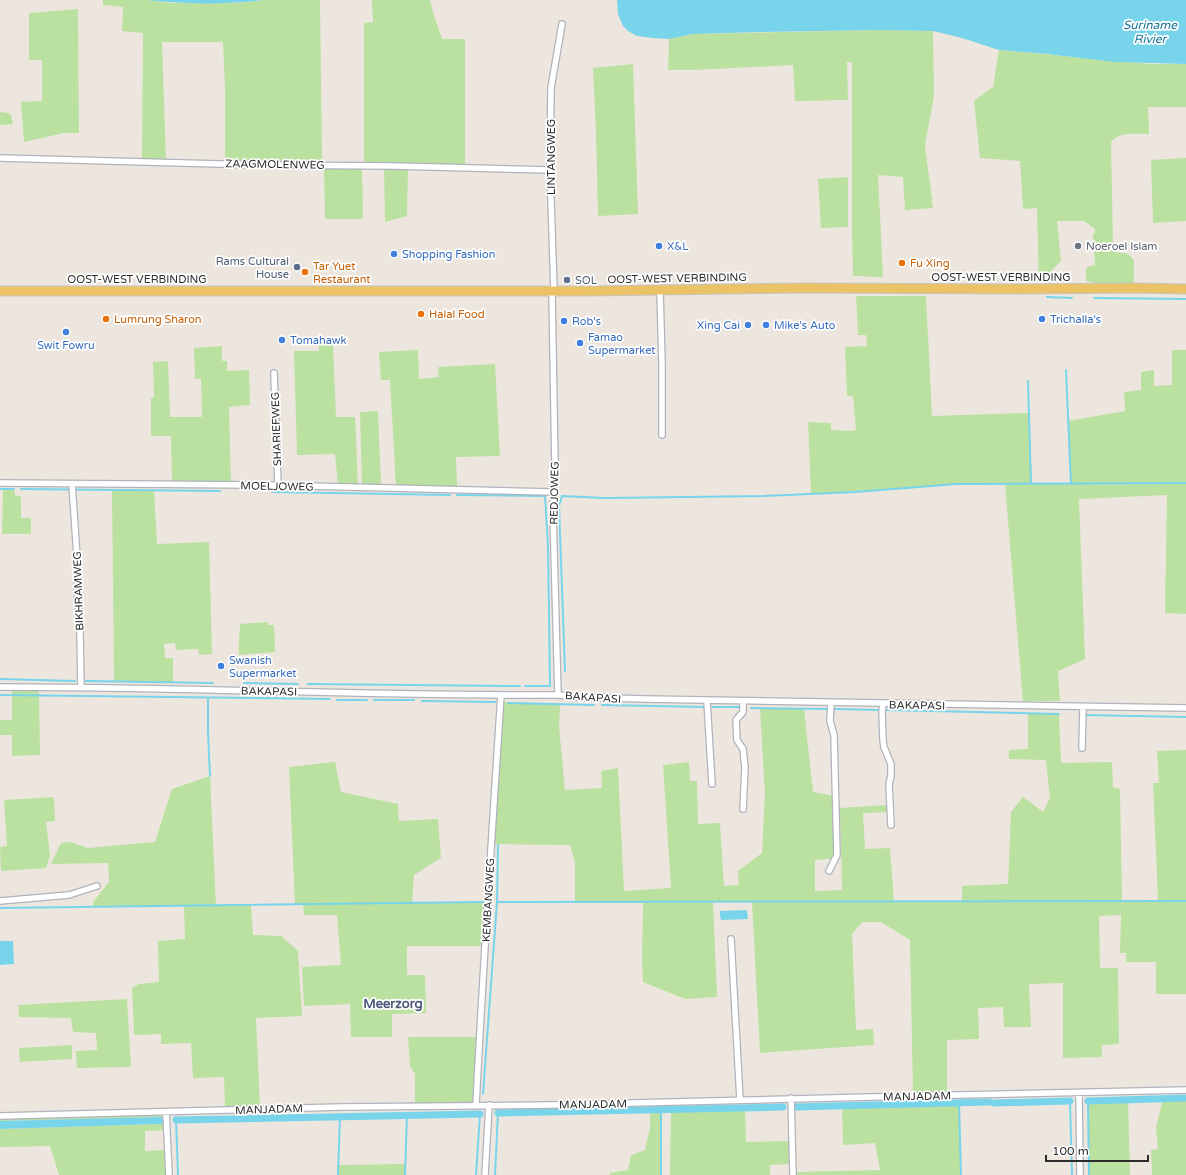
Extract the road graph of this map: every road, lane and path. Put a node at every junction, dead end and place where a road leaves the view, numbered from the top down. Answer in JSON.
{"nodes":[{"id":1,"x":562,"y":24,"type":"dead end"},
{"id":2,"x":0,"y":158,"type":"edge"},
{"id":3,"x":550,"y":170,"type":"junction"},
{"id":4,"x":1186,"y":289,"type":"edge"},
{"id":5,"x":660,"y":290,"type":"junction"},
{"id":6,"x":0,"y":291,"type":"edge"},
{"id":7,"x":553,"y":291,"type":"junction"},
{"id":8,"x":274,"y":373,"type":"dead end"},
{"id":9,"x":662,"y":435,"type":"dead end"},
{"id":10,"x":0,"y":483,"type":"edge"},
{"id":11,"x":72,"y":486,"type":"junction"},
{"id":12,"x":278,"y":486,"type":"junction"},
{"id":13,"x":553,"y":492,"type":"junction"},
{"id":14,"x":0,"y":687,"type":"edge"},
{"id":15,"x":81,"y":688,"type":"junction"},
{"id":16,"x":502,"y":695,"type":"junction"},
{"id":17,"x":558,"y":695,"type":"junction"},
{"id":18,"x":707,"y":701,"type":"junction"},
{"id":19,"x":743,"y":701,"type":"junction"},
{"id":20,"x":831,"y":703,"type":"junction"},
{"id":21,"x":883,"y":704,"type":"junction"},
{"id":22,"x":1082,"y":707,"type":"junction"},
{"id":23,"x":1186,"y":708,"type":"edge"},
{"id":24,"x":1082,"y":748,"type":"dead end"},
{"id":25,"x":712,"y":784,"type":"dead end"},
{"id":26,"x":743,"y":809,"type":"dead end"},
{"id":27,"x":891,"y":825,"type":"dead end"},
{"id":28,"x":829,"y":871,"type":"dead end"},
{"id":29,"x":97,"y":886,"type":"dead end"},
{"id":30,"x":0,"y":901,"type":"edge"},
{"id":31,"x":731,"y":939,"type":"dead end"},
{"id":32,"x":1186,"y":1090,"type":"edge"},
{"id":33,"x":1079,"y":1093,"type":"junction"},
{"id":34,"x":791,"y":1098,"type":"junction"},
{"id":35,"x":740,"y":1099,"type":"junction"},
{"id":36,"x":476,"y":1105,"type":"junction"},
{"id":37,"x":489,"y":1105,"type":"junction"},
{"id":38,"x":166,"y":1112,"type":"junction"},
{"id":39,"x":0,"y":1116,"type":"edge"},
{"id":40,"x":170,"y":1175,"type":"edge"},
{"id":41,"x":485,"y":1175,"type":"edge"},
{"id":42,"x":792,"y":1175,"type":"edge"},
{"id":43,"x":1080,"y":1175,"type":"edge"}],
"edges":[{"from":1,"to":3,"type":"street","name":"LINTANGWEG"},
{"from":2,"to":3,"type":"street","name":"ZAAGMOLENWEG"},
{"from":3,"to":7,"type":"street","name":"LINTANGWEG"},
{"from":4,"to":5,"type":"main road","name":"OOST-WEST VERBINDING"},
{"from":5,"to":7,"type":"main road","name":"OOST-WEST VERBINDING"},
{"from":5,"to":9,"type":"street"},
{"from":6,"to":7,"type":"main road","name":"OOST-WEST VERBINDING"},
{"from":7,"to":13,"type":"street","name":"REDJOWEG"},
{"from":8,"to":12,"type":"street","name":"SHARIEFWEG"},
{"from":10,"to":11,"type":"street","name":"MOELJOWEG"},
{"from":11,"to":12,"type":"street","name":"MOELJOWEG"},
{"from":11,"to":15,"type":"street","name":"BIKHRAMWEG"},
{"from":12,"to":13,"type":"street","name":"MOELJOWEG"},
{"from":13,"to":17,"type":"street","name":"REDJOWEG"},
{"from":14,"to":15,"type":"street","name":"BAKAPASI"},
{"from":15,"to":16,"type":"street","name":"BAKAPASI"},
{"from":16,"to":17,"type":"street","name":"BAKAPASI"},
{"from":16,"to":36,"type":"street","name":"KEMBANGWEG"},
{"from":17,"to":18,"type":"street","name":"BAKAPASI"},
{"from":18,"to":19,"type":"street","name":"BAKAPASI"},
{"from":18,"to":25,"type":"street"},
{"from":19,"to":20,"type":"street","name":"BAKAPASI"},
{"from":19,"to":26,"type":"street"},
{"from":20,"to":21,"type":"street","name":"BAKAPASI"},
{"from":20,"to":28,"type":"street"},
{"from":21,"to":22,"type":"street","name":"BAKAPASI"},
{"from":21,"to":27,"type":"street"},
{"from":22,"to":23,"type":"street","name":"BAKAPASI"},
{"from":22,"to":24,"type":"street"},
{"from":29,"to":30,"type":"street"},
{"from":31,"to":35,"type":"street"},
{"from":32,"to":33,"type":"street","name":"MANJADAM"},
{"from":33,"to":34,"type":"street","name":"MANJADAM"},
{"from":33,"to":43,"type":"street"},
{"from":34,"to":35,"type":"street","name":"MANJADAM"},
{"from":34,"to":42,"type":"street"},
{"from":35,"to":37,"type":"street","name":"MANJADAM"},
{"from":36,"to":37,"type":"street","name":"MANJADAM"},
{"from":36,"to":38,"type":"street","name":"MANJADAM"},
{"from":37,"to":41,"type":"street"},
{"from":38,"to":39,"type":"street","name":"MANJADAM"},
{"from":38,"to":40,"type":"street"}]}
